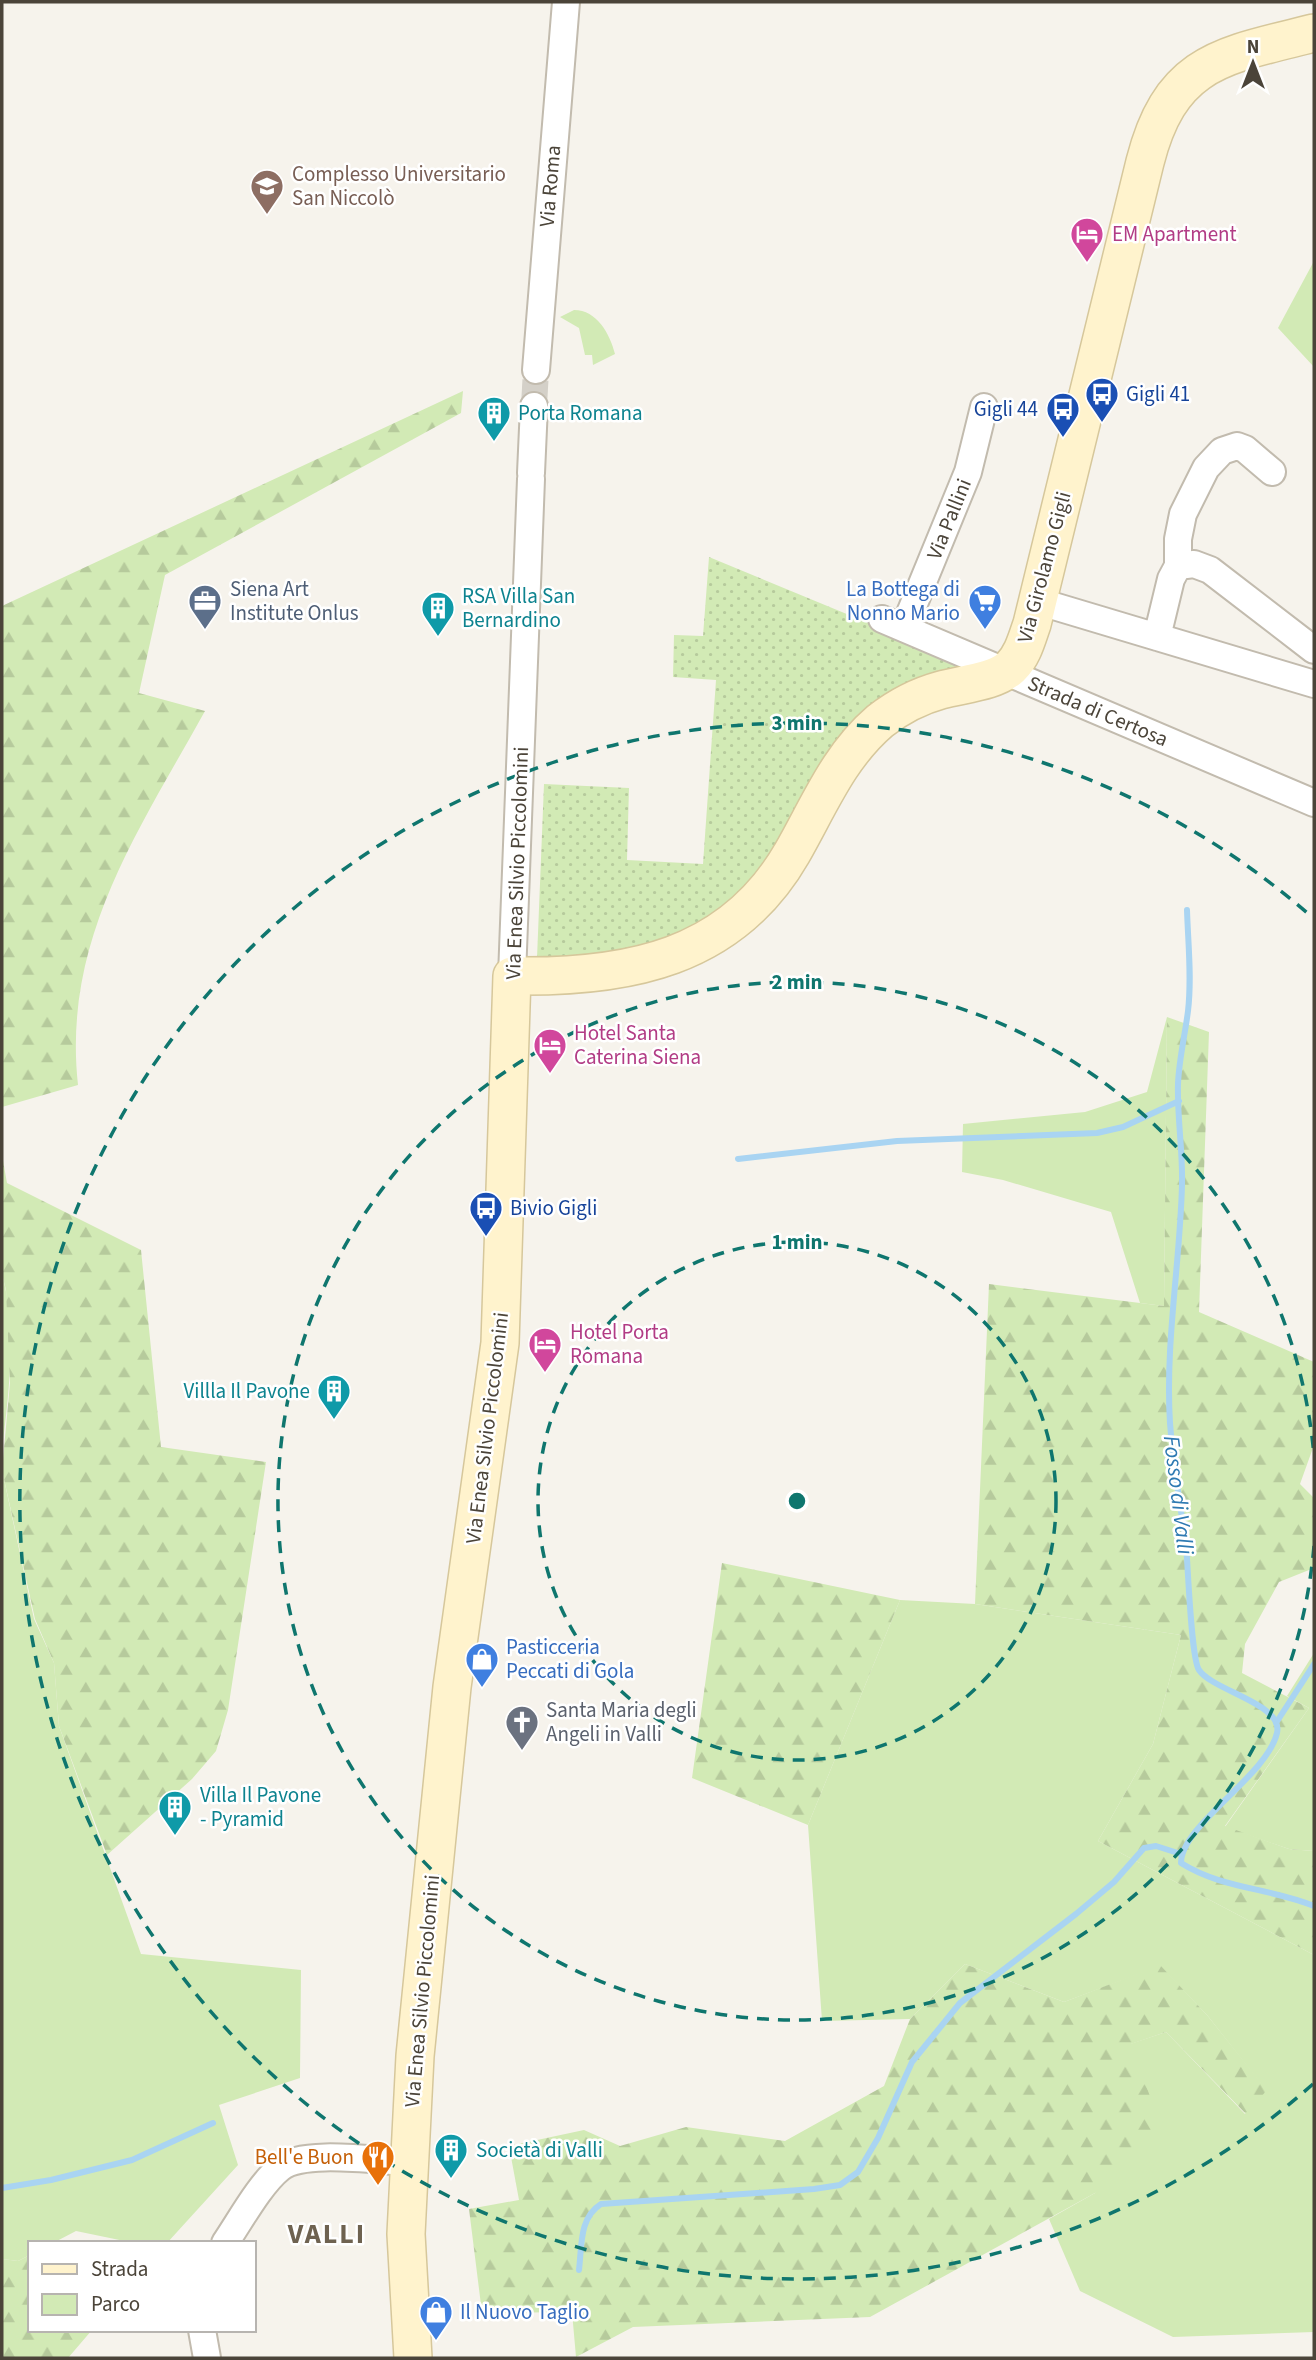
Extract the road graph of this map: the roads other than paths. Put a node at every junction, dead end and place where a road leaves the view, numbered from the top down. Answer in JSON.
{"nodes":[{"id":1,"x":566,"y":2,"type":"edge"},
{"id":2,"x":1314,"y":33,"type":"edge"},
{"id":3,"x":536,"y":370,"type":"tunnel mouth"},
{"id":4,"x":534,"y":406,"type":"tunnel mouth"},
{"id":5,"x":984,"y":407,"type":"dead end"},
{"id":6,"x":1272,"y":472,"type":"dead end"},
{"id":7,"x":1178,"y":566,"type":"junction"},
{"id":8,"x":1037,"y":601,"type":"junction"},
{"id":9,"x":893,"y":624,"type":"joint"},
{"id":10,"x":1157,"y":637,"type":"junction"},
{"id":11,"x":1314,"y":650,"type":"edge"},
{"id":12,"x":1006,"y":671,"type":"junction"},
{"id":13,"x":1314,"y":684,"type":"edge"},
{"id":14,"x":1314,"y":803,"type":"edge"},
{"id":15,"x":512,"y":976,"type":"junction"},
{"id":16,"x":409,"y":2162,"type":"junction"},
{"id":17,"x":226,"y":2241,"type":"edge"},
{"id":18,"x":202,"y":2332,"type":"edge"},
{"id":19,"x":207,"y":2358,"type":"edge"},
{"id":20,"x":413,"y":2358,"type":"edge"}],
"edges":[{"from":1,"to":3,"type":"street","name":"Via Roma"},
{"from":2,"to":8,"type":"main road","name":"Via Girolamo Gigli"},
{"from":4,"to":15,"type":"street","name":"Via Enea Silvio Piccolomini"},
{"from":5,"to":9,"type":"street","name":"Via Pallini"},
{"from":6,"to":7,"type":"street"},
{"from":7,"to":10,"type":"street"},
{"from":7,"to":11,"type":"street"},
{"from":8,"to":10,"type":"street"},
{"from":8,"to":12,"type":"main road","name":"Via Girolamo Gigli"},
{"from":9,"to":12,"type":"street","name":"Strada di Certosa"},
{"from":10,"to":13,"type":"street"},
{"from":12,"to":14,"type":"street","name":"Strada di Certosa"},
{"from":12,"to":15,"type":"main road"},
{"from":15,"to":16,"type":"main road","name":"Via Enea Silvio Piccolomini"},
{"from":16,"to":17,"type":"street"},
{"from":16,"to":20,"type":"main road","name":"Via Enea Silvio Piccolomini"},
{"from":18,"to":19,"type":"street"}]}
